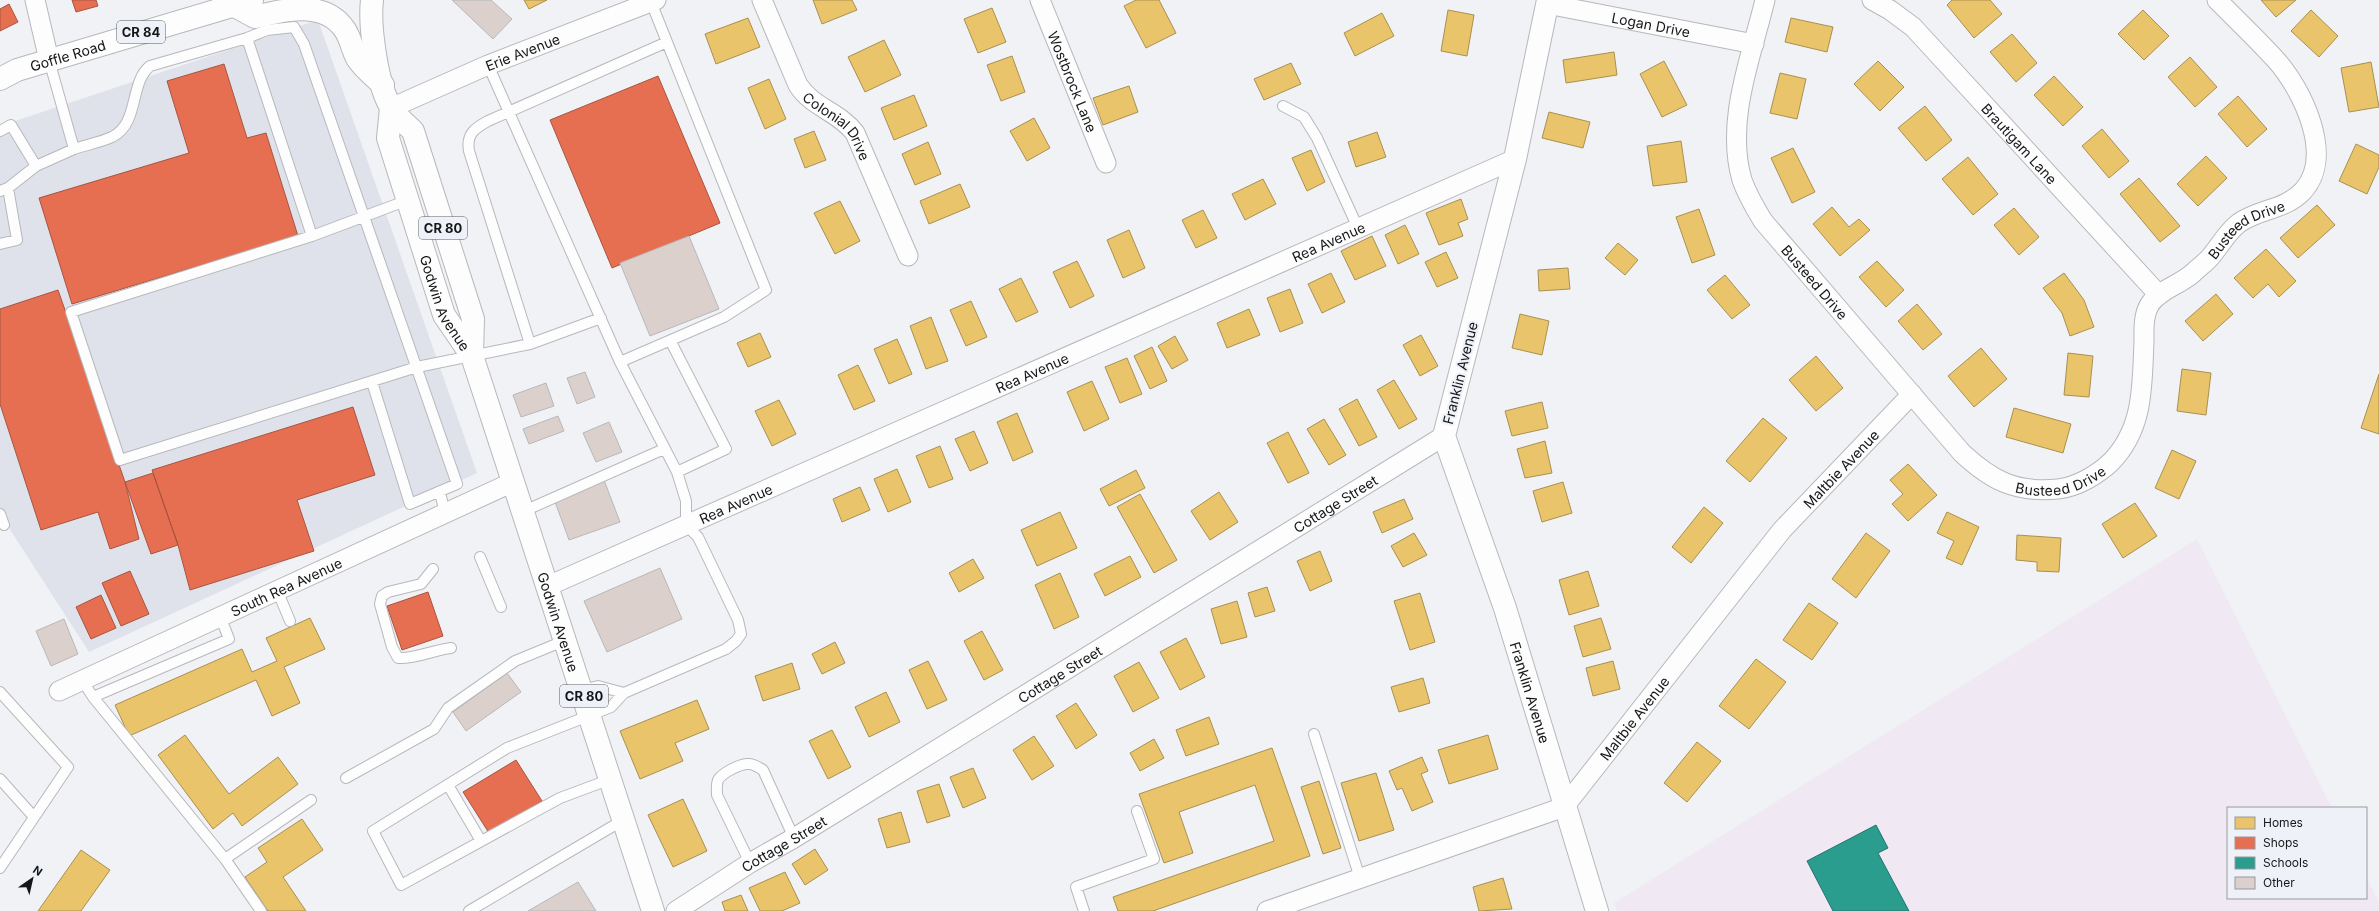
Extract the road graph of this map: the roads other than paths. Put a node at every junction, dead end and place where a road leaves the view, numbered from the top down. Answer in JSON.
{"nodes":[{"id":1,"x":35,"y":0,"type":"edge"},
{"id":2,"x":372,"y":0,"type":"edge"},
{"id":3,"x":762,"y":0,"type":"edge"},
{"id":4,"x":1040,"y":0,"type":"edge"},
{"id":5,"x":1765,"y":0,"type":"edge"},
{"id":6,"x":1872,"y":0,"type":"edge"},
{"id":7,"x":2217,"y":0,"type":"edge"},
{"id":8,"x":654,"y":1,"type":"edge"},
{"id":9,"x":242,"y":2,"type":"edge"},
{"id":10,"x":1548,"y":2,"type":"edge"},
{"id":11,"x":246,"y":38,"type":"junction"},
{"id":12,"x":667,"y":42,"type":"junction"},
{"id":13,"x":1754,"y":44,"type":"junction"},
{"id":14,"x":49,"y":60,"type":"junction"},
{"id":15,"x":488,"y":65,"type":"junction"},
{"id":16,"x":0,"y":79,"type":"edge"},
{"id":17,"x":383,"y":85,"type":"junction"},
{"id":18,"x":1283,"y":106,"type":"dead end"},
{"id":19,"x":391,"y":108,"type":"junction"},
{"id":20,"x":510,"y":113,"type":"junction"},
{"id":21,"x":0,"y":130,"type":"edge"},
{"id":22,"x":74,"y":149,"type":"junction"},
{"id":23,"x":1515,"y":159,"type":"junction"},
{"id":24,"x":1106,"y":163,"type":"dead end"},
{"id":25,"x":36,"y":166,"type":"junction"},
{"id":26,"x":4,"y":189,"type":"edge"},
{"id":27,"x":408,"y":200,"type":"junction"},
{"id":28,"x":364,"y":218,"type":"junction"},
{"id":29,"x":1358,"y":228,"type":"junction"},
{"id":30,"x":312,"y":236,"type":"junction"},
{"id":31,"x":0,"y":244,"type":"edge"},
{"id":32,"x":908,"y":256,"type":"dead end"},
{"id":33,"x":2159,"y":295,"type":"junction"},
{"id":34,"x":601,"y":318,"type":"junction"},
{"id":35,"x":671,"y":342,"type":"junction"},
{"id":36,"x":530,"y":344,"type":"junction"},
{"id":37,"x":472,"y":356,"type":"junction"},
{"id":38,"x":620,"y":362,"type":"junction"},
{"id":39,"x":417,"y":367,"type":"junction"},
{"id":40,"x":372,"y":382,"type":"junction"},
{"id":41,"x":1912,"y":394,"type":"junction"},
{"id":42,"x":1444,"y":436,"type":"junction"},
{"id":43,"x":664,"y":449,"type":"junction"},
{"id":44,"x":677,"y":472,"type":"junction"},
{"id":45,"x":513,"y":482,"type":"junction"},
{"id":46,"x":440,"y":492,"type":"junction"},
{"id":47,"x":524,"y":511,"type":"junction"},
{"id":48,"x":0,"y":514,"type":"edge"},
{"id":49,"x":445,"y":514,"type":"junction"},
{"id":50,"x":686,"y":525,"type":"junction"},
{"id":51,"x":4,"y":526,"type":"dead end"},
{"id":52,"x":480,"y":557,"type":"dead end"},
{"id":53,"x":433,"y":568,"type":"dead end"},
{"id":54,"x":548,"y":586,"type":"junction"},
{"id":55,"x":277,"y":590,"type":"junction"},
{"id":56,"x":501,"y":607,"type":"dead end"},
{"id":57,"x":220,"y":616,"type":"junction"},
{"id":58,"x":290,"y":621,"type":"dead end"},
{"id":59,"x":566,"y":640,"type":"junction"},
{"id":60,"x":451,"y":648,"type":"dead end"},
{"id":61,"x":82,"y":680,"type":"junction"},
{"id":62,"x":59,"y":690,"type":"dead end"},
{"id":63,"x":582,"y":690,"type":"junction"},
{"id":64,"x":0,"y":692,"type":"edge"},
{"id":65,"x":624,"y":693,"type":"junction"},
{"id":66,"x":93,"y":697,"type":"junction"},
{"id":67,"x":591,"y":716,"type":"junction"},
{"id":68,"x":1314,"y":734,"type":"dead end"},
{"id":69,"x":346,"y":778,"type":"dead end"},
{"id":70,"x":0,"y":779,"type":"edge"},
{"id":71,"x":611,"y":779,"type":"junction"},
{"id":72,"x":448,"y":785,"type":"junction"},
{"id":73,"x":311,"y":800,"type":"dead end"},
{"id":74,"x":1564,"y":807,"type":"junction"},
{"id":75,"x":1137,"y":811,"type":"dead end"},
{"id":76,"x":34,"y":817,"type":"junction"},
{"id":77,"x":625,"y":819,"type":"junction"},
{"id":78,"x":794,"y":838,"type":"junction"},
{"id":79,"x":481,"y":841,"type":"junction"},
{"id":80,"x":225,"y":859,"type":"junction"},
{"id":81,"x":2,"y":862,"type":"edge"},
{"id":82,"x":750,"y":863,"type":"junction"},
{"id":83,"x":1360,"y":878,"type":"junction"},
{"id":84,"x":261,"y":911,"type":"edge"},
{"id":85,"x":469,"y":911,"type":"edge"},
{"id":86,"x":653,"y":911,"type":"edge"},
{"id":87,"x":676,"y":911,"type":"edge"},
{"id":88,"x":1084,"y":911,"type":"edge"},
{"id":89,"x":1267,"y":911,"type":"edge"},
{"id":90,"x":1597,"y":911,"type":"edge"}],
"edges":[{"from":1,"to":14,"type":"street"},
{"from":2,"to":17,"type":"main road","name":"Godwin Avenue","number":"CR 80"},
{"from":3,"to":32,"type":"street","name":"Colonial Drive"},
{"from":4,"to":24,"type":"street","name":"Wostbrock Lane"},
{"from":5,"to":13,"type":"street","name":"Busteed Drive"},
{"from":6,"to":33,"type":"street","name":"Brautigam Lane"},
{"from":7,"to":33,"type":"street","name":"Busteed Drive"},
{"from":8,"to":12,"type":"lane"},
{"from":8,"to":15,"type":"street","name":"Erie Avenue"},
{"from":9,"to":14,"type":"main road","name":"Goffle Road","number":"CR 84"},
{"from":9,"to":17,"type":"main road"},
{"from":10,"to":13,"type":"street","name":"Logan Drive"},
{"from":10,"to":23,"type":"main road","name":"Franklin Avenue"},
{"from":11,"to":22,"type":"lane"},
{"from":11,"to":28,"type":"lane"},
{"from":11,"to":30,"type":"lane"},
{"from":12,"to":20,"type":"lane"},
{"from":12,"to":35,"type":"lane"},
{"from":13,"to":41,"type":"street","name":"Busteed Drive"},
{"from":14,"to":16,"type":"main road","name":"Goffle Road","number":"CR 84"},
{"from":14,"to":22,"type":"lane"},
{"from":15,"to":19,"type":"street","name":"Erie Avenue"},
{"from":15,"to":20,"type":"lane"},
{"from":17,"to":19,"type":"main road","name":"Godwin Avenue","number":"CR 80"},
{"from":18,"to":29,"type":"lane"},
{"from":19,"to":27,"type":"main road","name":"Godwin Avenue","number":"CR 80"},
{"from":19,"to":37,"type":"main road","name":"Godwin Avenue","number":"CR 80"},
{"from":20,"to":34,"type":"lane"},
{"from":20,"to":36,"type":"lane"},
{"from":21,"to":25,"type":"lane"},
{"from":22,"to":25,"type":"lane"},
{"from":23,"to":29,"type":"street","name":"Rea Avenue"},
{"from":23,"to":42,"type":"main road","name":"Franklin Avenue"},
{"from":25,"to":26,"type":"lane"},
{"from":26,"to":31,"type":"lane"},
{"from":27,"to":28,"type":"lane"},
{"from":27,"to":37,"type":"main road","name":"Godwin Avenue","number":"CR 80"},
{"from":28,"to":30,"type":"lane"},
{"from":28,"to":39,"type":"lane"},
{"from":29,"to":50,"type":"street","name":"Rea Avenue"},
{"from":30,"to":40,"type":"lane"},
{"from":33,"to":41,"type":"street","name":"Busteed Drive"},
{"from":34,"to":36,"type":"lane"},
{"from":34,"to":38,"type":"lane"},
{"from":35,"to":38,"type":"lane"},
{"from":35,"to":44,"type":"lane"},
{"from":36,"to":37,"type":"lane"},
{"from":37,"to":39,"type":"lane"},
{"from":37,"to":45,"type":"main road","name":"Godwin Avenue","number":"CR 80"},
{"from":38,"to":43,"type":"lane"},
{"from":39,"to":40,"type":"lane"},
{"from":39,"to":46,"type":"lane"},
{"from":40,"to":46,"type":"lane"},
{"from":41,"to":74,"type":"street","name":"Maltbie Avenue"},
{"from":42,"to":74,"type":"main road","name":"Franklin Avenue"},
{"from":42,"to":78,"type":"street","name":"Cottage Street"},
{"from":43,"to":44,"type":"lane"},
{"from":43,"to":47,"type":"lane"},
{"from":44,"to":50,"type":"lane"},
{"from":45,"to":47,"type":"main road","name":"Godwin Avenue","number":"CR 80"},
{"from":45,"to":49,"type":"street","name":"South Rea Avenue"},
{"from":46,"to":49,"type":"lane"},
{"from":47,"to":54,"type":"main road","name":"Godwin Avenue","number":"CR 80"},
{"from":48,"to":51,"type":"lane"},
{"from":49,"to":55,"type":"street","name":"South Rea Avenue"},
{"from":50,"to":54,"type":"street","name":"Rea Avenue"},
{"from":50,"to":65,"type":"lane"},
{"from":52,"to":56,"type":"lane"},
{"from":53,"to":60,"type":"lane"},
{"from":54,"to":59,"type":"main road","name":"Godwin Avenue","number":"CR 80"},
{"from":55,"to":57,"type":"street","name":"South Rea Avenue"},
{"from":55,"to":58,"type":"lane"},
{"from":57,"to":61,"type":"street","name":"South Rea Avenue"},
{"from":57,"to":66,"type":"lane"},
{"from":59,"to":63,"type":"main road","name":"Godwin Avenue","number":"CR 80"},
{"from":59,"to":69,"type":"lane"},
{"from":61,"to":62,"type":"street","name":"South Rea Avenue"},
{"from":61,"to":66,"type":"lane"},
{"from":63,"to":65,"type":"lane"},
{"from":63,"to":67,"type":"main road","name":"Godwin Avenue","number":"CR 80"},
{"from":64,"to":76,"type":"lane"},
{"from":65,"to":67,"type":"lane"},
{"from":66,"to":80,"type":"lane"},
{"from":67,"to":71,"type":"main road","name":"Godwin Avenue","number":"CR 80"},
{"from":67,"to":72,"type":"lane"},
{"from":68,"to":83,"type":"lane"},
{"from":70,"to":76,"type":"lane"},
{"from":71,"to":77,"type":"main road","name":"Godwin Avenue","number":"CR 80"},
{"from":71,"to":79,"type":"lane"},
{"from":72,"to":79,"type":"lane"},
{"from":72,"to":79,"type":"lane"},
{"from":73,"to":80,"type":"lane"},
{"from":74,"to":83,"type":"street"},
{"from":74,"to":90,"type":"main road","name":"Franklin Avenue"},
{"from":75,"to":88,"type":"lane"},
{"from":76,"to":81,"type":"lane"},
{"from":77,"to":85,"type":"lane"},
{"from":77,"to":86,"type":"main road","name":"Godwin Avenue","number":"CR 80"},
{"from":78,"to":82,"type":"street","name":"Cottage Street"},
{"from":78,"to":82,"type":"lane"},
{"from":80,"to":84,"type":"lane"},
{"from":82,"to":87,"type":"street","name":"Cottage Street"},
{"from":83,"to":89,"type":"street"}]}
